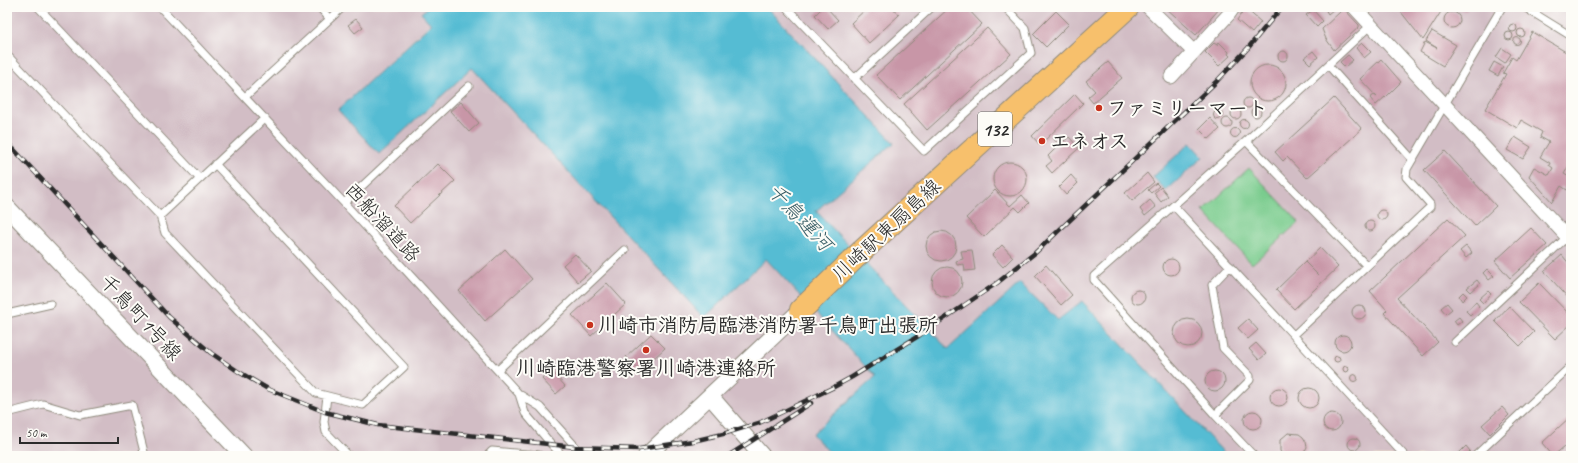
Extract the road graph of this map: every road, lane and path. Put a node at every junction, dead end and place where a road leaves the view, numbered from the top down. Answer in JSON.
{"nodes":[{"id":1,"x":38,"y":7,"type":"edge"},
{"id":2,"x":160,"y":7,"type":"edge"},
{"id":3,"x":319,"y":7,"type":"edge"},
{"id":4,"x":343,"y":7,"type":"edge"},
{"id":5,"x":786,"y":7,"type":"edge"},
{"id":6,"x":932,"y":7,"type":"edge"},
{"id":7,"x":1005,"y":7,"type":"edge"},
{"id":8,"x":1128,"y":7,"type":"edge"},
{"id":9,"x":1148,"y":7,"type":"edge"},
{"id":10,"x":1234,"y":7,"type":"edge"},
{"id":11,"x":1354,"y":7,"type":"edge"},
{"id":12,"x":1502,"y":7,"type":"edge"},
{"id":13,"x":1524,"y":7,"type":"edge"},
{"id":14,"x":330,"y":19,"type":"junction"},
{"id":15,"x":1370,"y":25,"type":"junction"},
{"id":16,"x":1571,"y":36,"type":"edge"},
{"id":17,"x":1194,"y":52,"type":"junction"},
{"id":18,"x":7,"y":55,"type":"edge"},
{"id":19,"x":1328,"y":65,"type":"junction"},
{"id":20,"x":1172,"y":77,"type":"dead end"},
{"id":21,"x":854,"y":79,"type":"junction"},
{"id":22,"x":469,"y":86,"type":"dead end"},
{"id":23,"x":245,"y":97,"type":"junction"},
{"id":24,"x":1444,"y":104,"type":"junction"},
{"id":25,"x":264,"y":118,"type":"junction"},
{"id":26,"x":1246,"y":142,"type":"junction"},
{"id":27,"x":1412,"y":160,"type":"junction"},
{"id":28,"x":215,"y":164,"type":"junction"},
{"id":29,"x":200,"y":179,"type":"junction"},
{"id":30,"x":344,"y":203,"type":"junction"},
{"id":31,"x":1174,"y":206,"type":"junction"},
{"id":32,"x":7,"y":207,"type":"edge"},
{"id":33,"x":160,"y":216,"type":"junction"},
{"id":34,"x":1569,"y":239,"type":"edge"},
{"id":35,"x":625,"y":250,"type":"dead end"},
{"id":36,"x":1230,"y":266,"type":"junction"},
{"id":37,"x":1367,"y":266,"type":"junction"},
{"id":38,"x":51,"y":304,"type":"dead end"},
{"id":39,"x":801,"y":310,"type":"joint"},
{"id":40,"x":7,"y":314,"type":"edge"},
{"id":41,"x":1294,"y":335,"type":"junction"},
{"id":42,"x":1455,"y":342,"type":"dead end"},
{"id":43,"x":1571,"y":366,"type":"edge"},
{"id":44,"x":498,"y":370,"type":"junction"},
{"id":45,"x":519,"y":394,"type":"junction"},
{"id":46,"x":327,"y":396,"type":"junction"},
{"id":47,"x":710,"y":396,"type":"junction"},
{"id":48,"x":7,"y":413,"type":"edge"},
{"id":49,"x":1215,"y":415,"type":"junction"},
{"id":50,"x":144,"y":456,"type":"edge"},
{"id":51,"x":244,"y":456,"type":"edge"},
{"id":52,"x":349,"y":456,"type":"edge"},
{"id":53,"x":487,"y":456,"type":"edge"},
{"id":54,"x":540,"y":456,"type":"edge"},
{"id":55,"x":563,"y":456,"type":"edge"},
{"id":56,"x":584,"y":456,"type":"edge"},
{"id":57,"x":646,"y":456,"type":"edge"},
{"id":58,"x":762,"y":456,"type":"edge"},
{"id":59,"x":1254,"y":456,"type":"edge"},
{"id":60,"x":1405,"y":456,"type":"edge"},
{"id":61,"x":1475,"y":456,"type":"edge"}],
"edges":[{"from":1,"to":29,"type":"lane"},
{"from":2,"to":23,"type":"lane","name":"西船溜道路"},
{"from":3,"to":14,"type":"lane"},
{"from":4,"to":14,"type":"lane"},
{"from":5,"to":21,"type":"lane"},
{"from":6,"to":21,"type":"lane"},
{"from":7,"to":21,"type":"lane"},
{"from":8,"to":39,"type":"highway","name":"川崎駅東扇島線","number":"132"},
{"from":9,"to":17,"type":"street"},
{"from":10,"to":17,"type":"street"},
{"from":11,"to":15,"type":"street"},
{"from":12,"to":24,"type":"lane"},
{"from":13,"to":16,"type":"lane"},
{"from":14,"to":23,"type":"lane"},
{"from":15,"to":19,"type":"lane"},
{"from":15,"to":24,"type":"street"},
{"from":17,"to":20,"type":"street"},
{"from":18,"to":33,"type":"lane"},
{"from":19,"to":26,"type":"lane"},
{"from":19,"to":27,"type":"lane"},
{"from":22,"to":30,"type":"lane"},
{"from":23,"to":25,"type":"lane","name":"西船溜道路"},
{"from":24,"to":27,"type":"lane"},
{"from":24,"to":34,"type":"street"},
{"from":25,"to":28,"type":"lane"},
{"from":25,"to":30,"type":"lane","name":"西船溜道路"},
{"from":26,"to":31,"type":"lane"},
{"from":26,"to":37,"type":"lane"},
{"from":27,"to":37,"type":"lane"},
{"from":28,"to":29,"type":"lane"},
{"from":28,"to":46,"type":"lane"},
{"from":29,"to":33,"type":"lane"},
{"from":30,"to":44,"type":"lane","name":"西船溜道路"},
{"from":31,"to":36,"type":"lane"},
{"from":31,"to":49,"type":"lane"},
{"from":32,"to":51,"type":"street","name":"千鳥町1号線"},
{"from":33,"to":46,"type":"lane"},
{"from":34,"to":42,"type":"lane"},
{"from":35,"to":44,"type":"lane"},
{"from":36,"to":41,"type":"lane"},
{"from":36,"to":49,"type":"lane"},
{"from":37,"to":41,"type":"lane"},
{"from":38,"to":40,"type":"lane"},
{"from":39,"to":47,"type":"street","name":"川崎駅東扇島線","number":"132"},
{"from":41,"to":60,"type":"lane"},
{"from":43,"to":61,"type":"lane"},
{"from":44,"to":45,"type":"lane","name":"西船溜道路"},
{"from":45,"to":55,"type":"lane"},
{"from":45,"to":56,"type":"lane","name":"西船溜道路"},
{"from":46,"to":52,"type":"lane"},
{"from":47,"to":57,"type":"street","name":"川崎駅東扇島線","number":"132"},
{"from":47,"to":58,"type":"street"},
{"from":48,"to":50,"type":"lane"},
{"from":49,"to":59,"type":"lane"},
{"from":53,"to":54,"type":"lane"}]}
